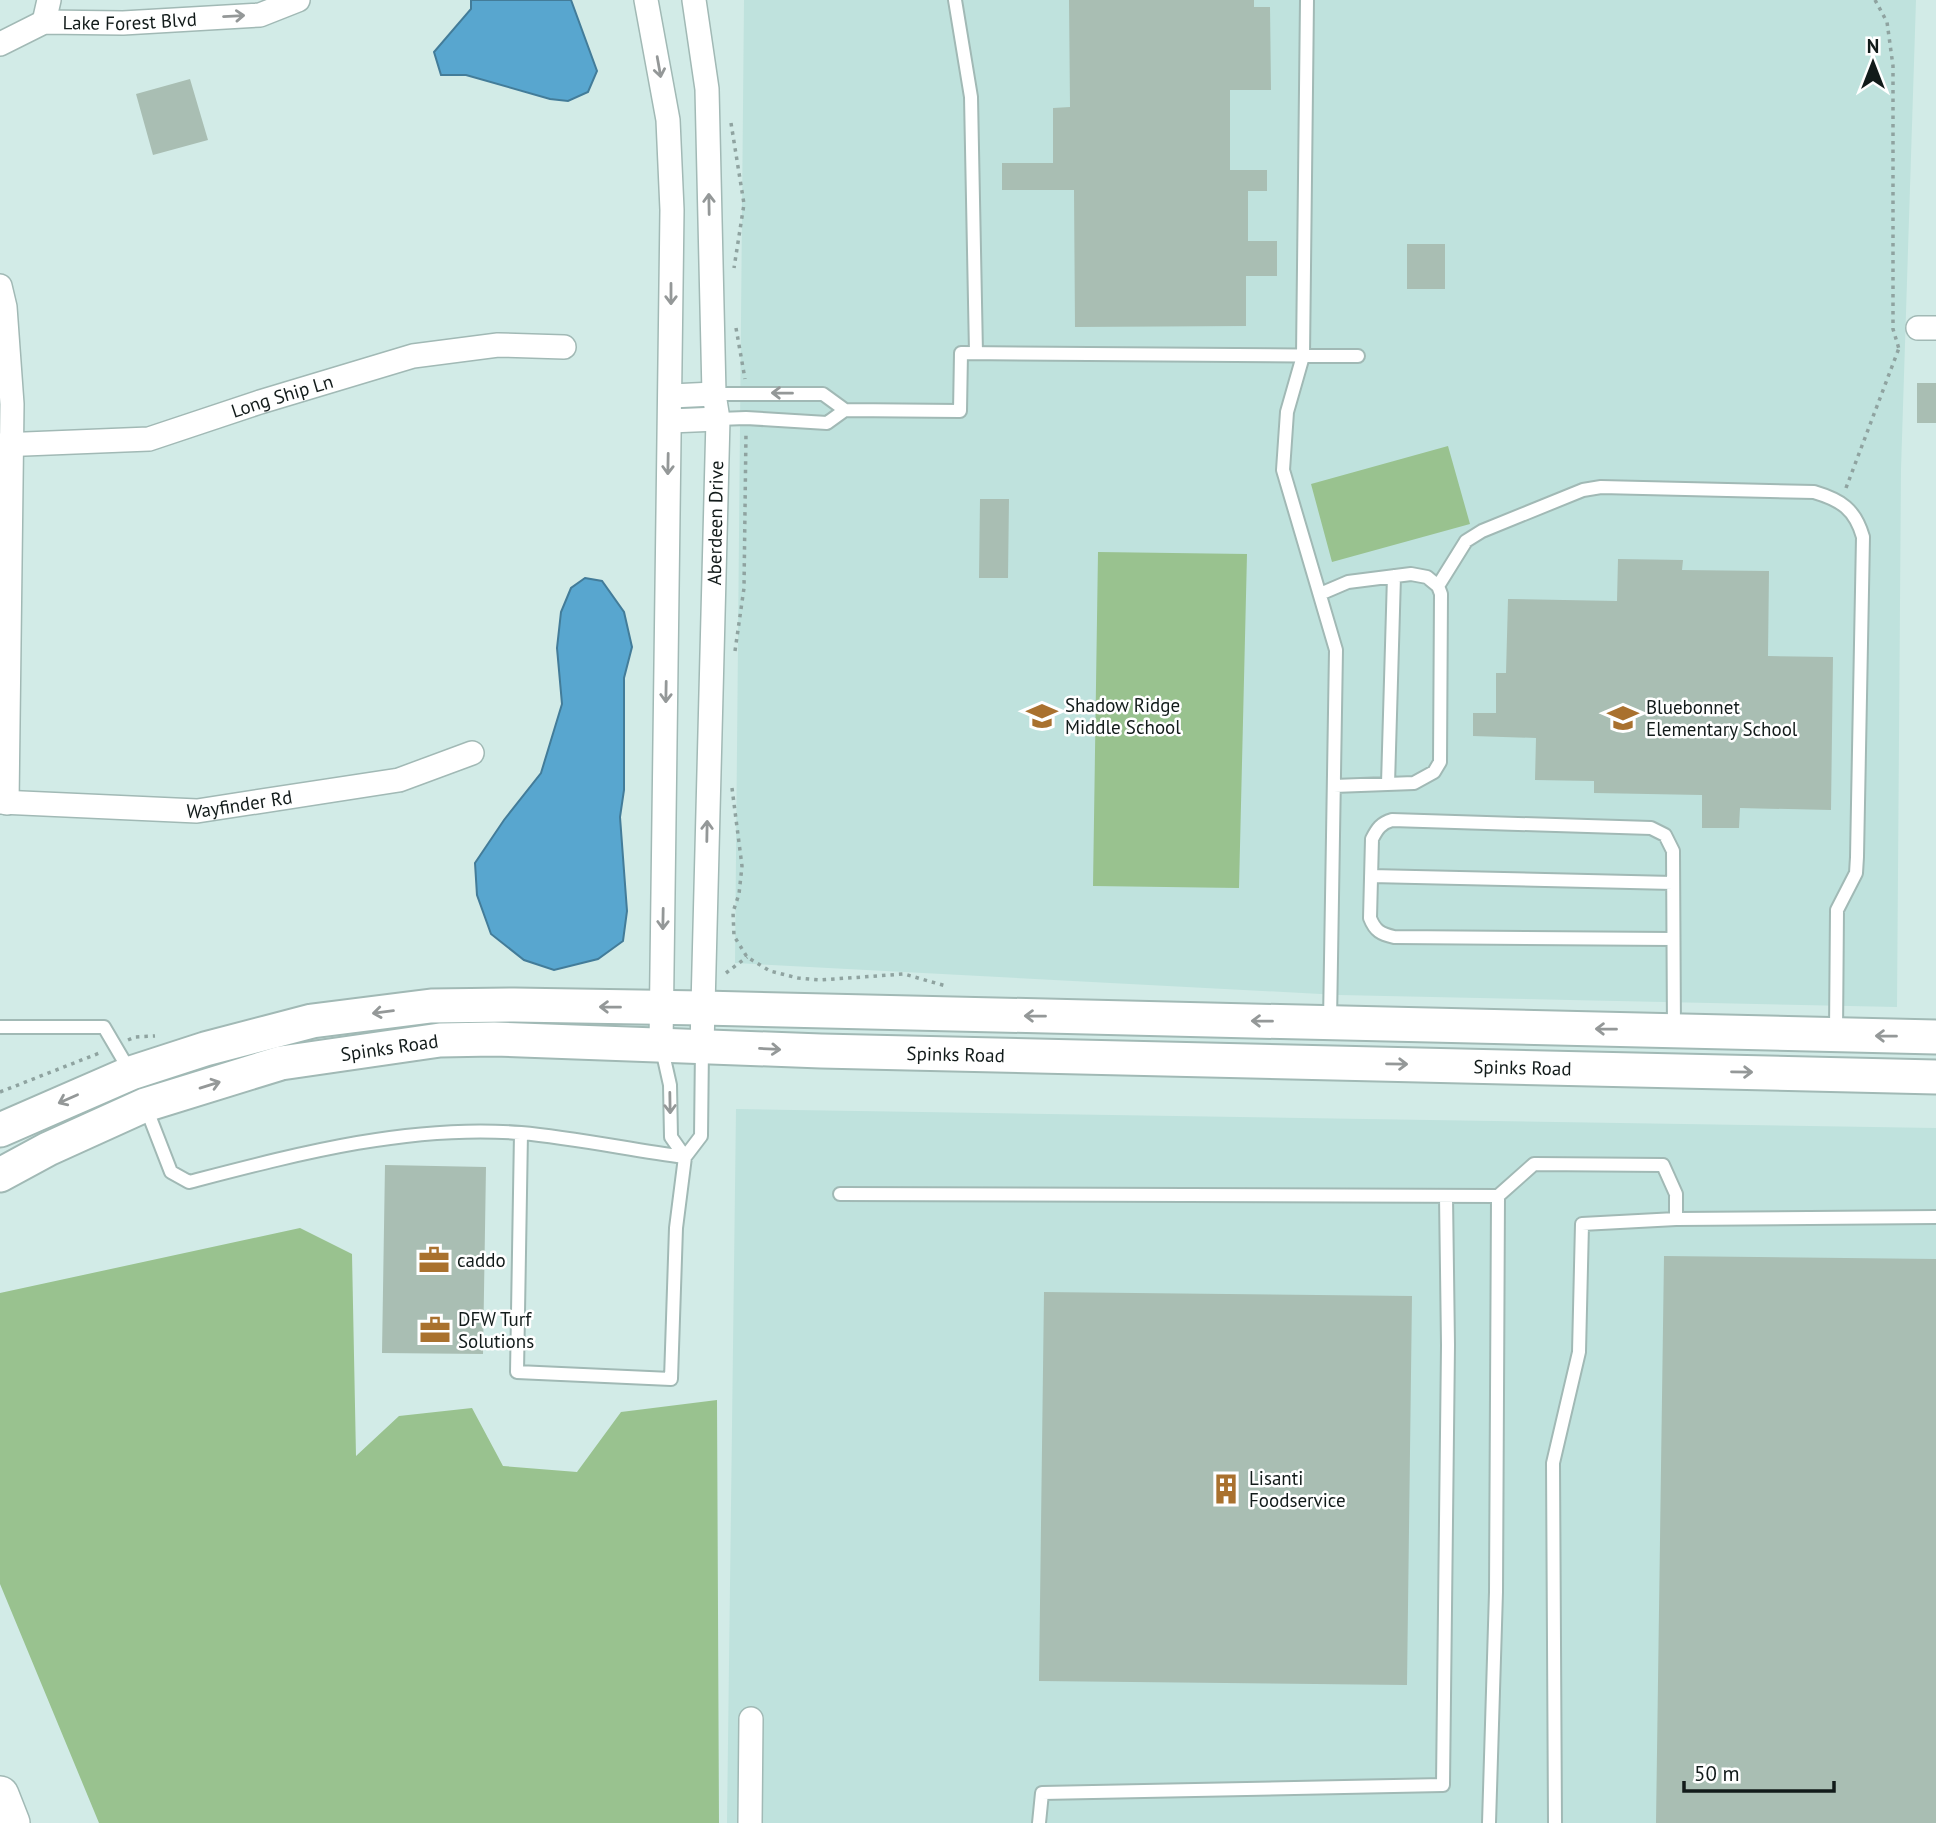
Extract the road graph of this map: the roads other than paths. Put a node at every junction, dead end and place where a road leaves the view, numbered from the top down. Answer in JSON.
{"nodes":[{"id":1,"x":298,"y":0,"type":"edge"},
{"id":2,"x":646,"y":0,"type":"edge"},
{"id":3,"x":694,"y":0,"type":"edge"},
{"id":4,"x":955,"y":0,"type":"edge"},
{"id":5,"x":1307,"y":0,"type":"edge"},
{"id":6,"x":174,"y":9,"type":"edge"},
{"id":7,"x":46,"y":11,"type":"edge"},
{"id":8,"x":0,"y":44,"type":"edge"},
{"id":9,"x":0,"y":286,"type":"edge"},
{"id":10,"x":564,"y":347,"type":"dead end"},
{"id":11,"x":976,"y":353,"type":"junction"},
{"id":12,"x":1303,"y":356,"type":"junction"},
{"id":13,"x":1358,"y":356,"type":"dead end"},
{"id":14,"x":714,"y":394,"type":"junction"},
{"id":15,"x":671,"y":396,"type":"junction"},
{"id":16,"x":845,"y":410,"type":"junction"},
{"id":17,"x":718,"y":419,"type":"junction"},
{"id":18,"x":670,"y":421,"type":"junction"},
{"id":19,"x":6,"y":445,"type":"edge"},
{"id":20,"x":1394,"y":576,"type":"junction"},
{"id":21,"x":1438,"y":586,"type":"junction"},
{"id":22,"x":1320,"y":594,"type":"junction"},
{"id":23,"x":472,"y":754,"type":"dead end"},
{"id":24,"x":1388,"y":784,"type":"junction"},
{"id":25,"x":1334,"y":786,"type":"junction"},
{"id":26,"x":3,"y":803,"type":"edge"},
{"id":27,"x":1371,"y":876,"type":"junction"},
{"id":28,"x":1673,"y":883,"type":"junction"},
{"id":29,"x":1673,"y":939,"type":"junction"},
{"id":30,"x":662,"y":1007,"type":"junction"},
{"id":31,"x":703,"y":1008,"type":"junction"},
{"id":32,"x":1330,"y":1023,"type":"junction"},
{"id":33,"x":0,"y":1027,"type":"edge"},
{"id":34,"x":1674,"y":1031,"type":"junction"},
{"id":35,"x":1836,"y":1035,"type":"junction"},
{"id":36,"x":1936,"y":1037,"type":"edge"},
{"id":37,"x":661,"y":1045,"type":"junction"},
{"id":38,"x":702,"y":1046,"type":"junction"},
{"id":39,"x":123,"y":1060,"type":"junction"},
{"id":40,"x":1328,"y":1063,"type":"junction"},
{"id":41,"x":1674,"y":1071,"type":"junction"},
{"id":42,"x":1936,"y":1077,"type":"edge"},
{"id":43,"x":145,"y":1105,"type":"junction"},
{"id":44,"x":0,"y":1129,"type":"edge"},
{"id":45,"x":521,"y":1133,"type":"junction"},
{"id":46,"x":685,"y":1157,"type":"junction"},
{"id":47,"x":0,"y":1175,"type":"edge"},
{"id":48,"x":840,"y":1194,"type":"dead end"},
{"id":49,"x":1446,"y":1196,"type":"junction"},
{"id":50,"x":1498,"y":1196,"type":"junction"},
{"id":51,"x":1936,"y":1217,"type":"edge"},
{"id":52,"x":1676,"y":1219,"type":"junction"},
{"id":53,"x":751,"y":1719,"type":"dead end"},
{"id":54,"x":0,"y":1796,"type":"edge"},
{"id":55,"x":10,"y":1823,"type":"edge"},
{"id":56,"x":750,"y":1823,"type":"edge"},
{"id":57,"x":1039,"y":1823,"type":"edge"},
{"id":58,"x":1489,"y":1823,"type":"edge"},
{"id":59,"x":1555,"y":1823,"type":"edge"}],
"edges":[{"from":6,"to":1,"type":"street","name":"Lake Forest Blvd","one_way":true},
{"from":2,"to":15,"type":"street","one_way":true},
{"from":14,"to":3,"type":"street","name":"Aberdeen Drive","one_way":true},
{"from":4,"to":11,"type":"lane"},
{"from":5,"to":12,"type":"lane"},
{"from":6,"to":7,"type":"street","name":"Lake Forest Blvd"},
{"from":7,"to":8,"type":"street","name":"Lake Forest Blvd"},
{"from":9,"to":19,"type":"street"},
{"from":10,"to":19,"type":"street","name":"Long Ship Ln"},
{"from":11,"to":12,"type":"lane"},
{"from":11,"to":16,"type":"lane"},
{"from":12,"to":13,"type":"lane"},
{"from":12,"to":22,"type":"lane"},
{"from":14,"to":15,"type":"street"},
{"from":16,"to":14,"type":"lane","one_way":true},
{"from":14,"to":17,"type":"street","name":"Aberdeen Drive"},
{"from":15,"to":18,"type":"street"},
{"from":16,"to":17,"type":"lane"},
{"from":17,"to":18,"type":"street"},
{"from":31,"to":17,"type":"street","name":"Aberdeen Drive","one_way":true},
{"from":18,"to":30,"type":"street","one_way":true},
{"from":19,"to":26,"type":"street"},
{"from":20,"to":21,"type":"lane"},
{"from":20,"to":22,"type":"lane"},
{"from":20,"to":24,"type":"lane"},
{"from":21,"to":24,"type":"lane"},
{"from":21,"to":35,"type":"lane"},
{"from":22,"to":25,"type":"lane"},
{"from":23,"to":26,"type":"street","name":"Wayfinder Rd"},
{"from":24,"to":25,"type":"lane"},
{"from":25,"to":32,"type":"lane"},
{"from":27,"to":28,"type":"lane"},
{"from":27,"to":28,"type":"lane"},
{"from":27,"to":29,"type":"lane"},
{"from":28,"to":29,"type":"lane"},
{"from":29,"to":34,"type":"lane"},
{"from":30,"to":31,"type":"main road","name":"Spinks Road"},
{"from":30,"to":37,"type":"street"},
{"from":30,"to":39,"type":"main road","name":"Spinks Road","one_way":true},
{"from":32,"to":31,"type":"main road","name":"Spinks Road","one_way":true},
{"from":31,"to":38,"type":"street","name":"Aberdeen Drive"},
{"from":34,"to":32,"type":"main road","name":"Spinks Road","one_way":true},
{"from":32,"to":40,"type":"main road"},
{"from":33,"to":39,"type":"lane"},
{"from":34,"to":35,"type":"main road","name":"Spinks Road"},
{"from":34,"to":41,"type":"main road"},
{"from":36,"to":35,"type":"main road","name":"Spinks Road","one_way":true},
{"from":37,"to":38,"type":"main road","name":"Spinks Road"},
{"from":43,"to":37,"type":"main road","name":"Spinks Road","one_way":true},
{"from":37,"to":46,"type":"lane","one_way":true},
{"from":38,"to":40,"type":"main road","name":"Spinks Road","one_way":true},
{"from":38,"to":46,"type":"lane"},
{"from":39,"to":43,"type":"main road"},
{"from":39,"to":44,"type":"main road","name":"Spinks Road","one_way":true},
{"from":40,"to":41,"type":"main road","name":"Spinks Road","one_way":true},
{"from":41,"to":42,"type":"main road","name":"Spinks Road","one_way":true},
{"from":43,"to":45,"type":"lane"},
{"from":43,"to":47,"type":"main road","name":"Spinks Road"},
{"from":45,"to":46,"type":"lane"},
{"from":45,"to":46,"type":"lane"},
{"from":48,"to":49,"type":"lane"},
{"from":49,"to":50,"type":"lane"},
{"from":49,"to":57,"type":"lane"},
{"from":50,"to":52,"type":"lane"},
{"from":50,"to":58,"type":"lane"},
{"from":51,"to":52,"type":"lane"},
{"from":52,"to":59,"type":"lane"},
{"from":53,"to":56,"type":"street"},
{"from":54,"to":55,"type":"main road"}]}
